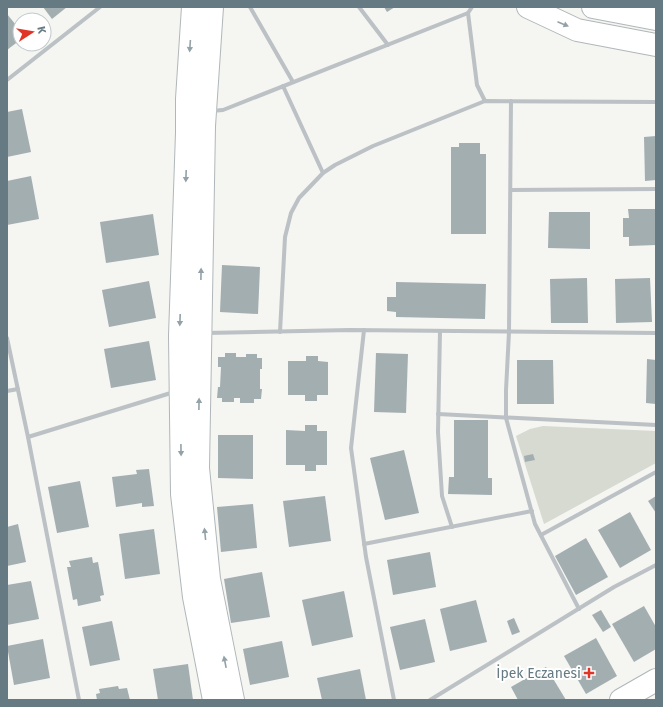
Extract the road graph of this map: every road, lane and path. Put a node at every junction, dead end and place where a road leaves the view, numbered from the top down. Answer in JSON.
{"nodes":[{"id":1,"x":100,"y":7,"type":"edge"},
{"id":2,"x":193,"y":7,"type":"edge"},
{"id":3,"x":212,"y":7,"type":"edge"},
{"id":4,"x":250,"y":7,"type":"edge"},
{"id":5,"x":360,"y":7,"type":"edge"},
{"id":6,"x":472,"y":7,"type":"edge"},
{"id":7,"x":528,"y":7,"type":"edge"},
{"id":8,"x":593,"y":7,"type":"edge"},
{"id":9,"x":468,"y":13,"type":"junction"},
{"id":10,"x":656,"y":19,"type":"edge"},
{"id":11,"x":388,"y":45,"type":"junction"},
{"id":12,"x":656,"y":45,"type":"edge"},
{"id":13,"x":7,"y":80,"type":"edge"},
{"id":14,"x":293,"y":82,"type":"junction"},
{"id":15,"x":283,"y":86,"type":"junction"},
{"id":16,"x":485,"y":101,"type":"junction"},
{"id":17,"x":511,"y":101,"type":"junction"},
{"id":18,"x":656,"y":102,"type":"edge"},
{"id":19,"x":205,"y":112,"type":"junction"},
{"id":20,"x":323,"y":173,"type":"junction"},
{"id":21,"x":656,"y":189,"type":"edge"},
{"id":22,"x":511,"y":190,"type":"junction"},
{"id":23,"x":364,"y":330,"type":"junction"},
{"id":24,"x":440,"y":331,"type":"junction"},
{"id":25,"x":280,"y":332,"type":"junction"},
{"id":26,"x":509,"y":332,"type":"junction"},
{"id":27,"x":200,"y":333,"type":"junction"},
{"id":28,"x":656,"y":333,"type":"edge"},
{"id":29,"x":7,"y":338,"type":"edge"},
{"id":30,"x":18,"y":389,"type":"junction"},
{"id":31,"x":180,"y":390,"type":"junction"},
{"id":32,"x":7,"y":391,"type":"edge"},
{"id":33,"x":438,"y":414,"type":"junction"},
{"id":34,"x":506,"y":418,"type":"junction"},
{"id":35,"x":656,"y":424,"type":"edge"},
{"id":36,"x":28,"y":437,"type":"junction"},
{"id":37,"x":656,"y":472,"type":"edge"},
{"id":38,"x":532,"y":511,"type":"junction"},
{"id":39,"x":452,"y":527,"type":"junction"},
{"id":40,"x":541,"y":535,"type":"junction"},
{"id":41,"x":364,"y":544,"type":"junction"},
{"id":42,"x":656,"y":565,"type":"edge"},
{"id":43,"x":579,"y":609,"type":"junction"},
{"id":44,"x":656,"y":680,"type":"edge"},
{"id":45,"x":79,"y":700,"type":"edge"},
{"id":46,"x":214,"y":700,"type":"edge"},
{"id":47,"x":233,"y":700,"type":"edge"},
{"id":48,"x":394,"y":700,"type":"edge"},
{"id":49,"x":430,"y":700,"type":"edge"},
{"id":50,"x":621,"y":700,"type":"edge"}],
"edges":[{"from":1,"to":13,"type":"street"},
{"from":2,"to":31,"type":"main road","one_way":true},
{"from":3,"to":19,"type":"main road"},
{"from":4,"to":14,"type":"street"},
{"from":5,"to":11,"type":"street"},
{"from":6,"to":9,"type":"street"},
{"from":7,"to":12,"type":"main road","one_way":true},
{"from":8,"to":10,"type":"main road"},
{"from":9,"to":11,"type":"street"},
{"from":9,"to":16,"type":"street"},
{"from":11,"to":14,"type":"street"},
{"from":14,"to":15,"type":"street"},
{"from":15,"to":19,"type":"street"},
{"from":15,"to":20,"type":"street"},
{"from":16,"to":17,"type":"street"},
{"from":16,"to":20,"type":"street"},
{"from":17,"to":18,"type":"street"},
{"from":17,"to":22,"type":"street"},
{"from":27,"to":19,"type":"main road","one_way":true},
{"from":20,"to":25,"type":"street"},
{"from":21,"to":22,"type":"street"},
{"from":22,"to":26,"type":"street"},
{"from":23,"to":24,"type":"street"},
{"from":23,"to":25,"type":"street"},
{"from":23,"to":41,"type":"street"},
{"from":24,"to":26,"type":"street"},
{"from":24,"to":33,"type":"street"},
{"from":25,"to":27,"type":"street"},
{"from":26,"to":28,"type":"street"},
{"from":26,"to":34,"type":"street"},
{"from":47,"to":27,"type":"main road","one_way":true},
{"from":29,"to":30,"type":"street"},
{"from":30,"to":32,"type":"street"},
{"from":30,"to":36,"type":"street"},
{"from":31,"to":36,"type":"street"},
{"from":31,"to":46,"type":"main road","one_way":true},
{"from":33,"to":34,"type":"street"},
{"from":33,"to":39,"type":"street"},
{"from":34,"to":35,"type":"street"},
{"from":34,"to":38,"type":"street"},
{"from":36,"to":45,"type":"street"},
{"from":37,"to":40,"type":"street"},
{"from":38,"to":39,"type":"street"},
{"from":38,"to":40,"type":"street"},
{"from":39,"to":41,"type":"street"},
{"from":40,"to":43,"type":"street"},
{"from":41,"to":48,"type":"street"},
{"from":42,"to":43,"type":"street"},
{"from":43,"to":49,"type":"street"},
{"from":44,"to":50,"type":"main road"}]}
